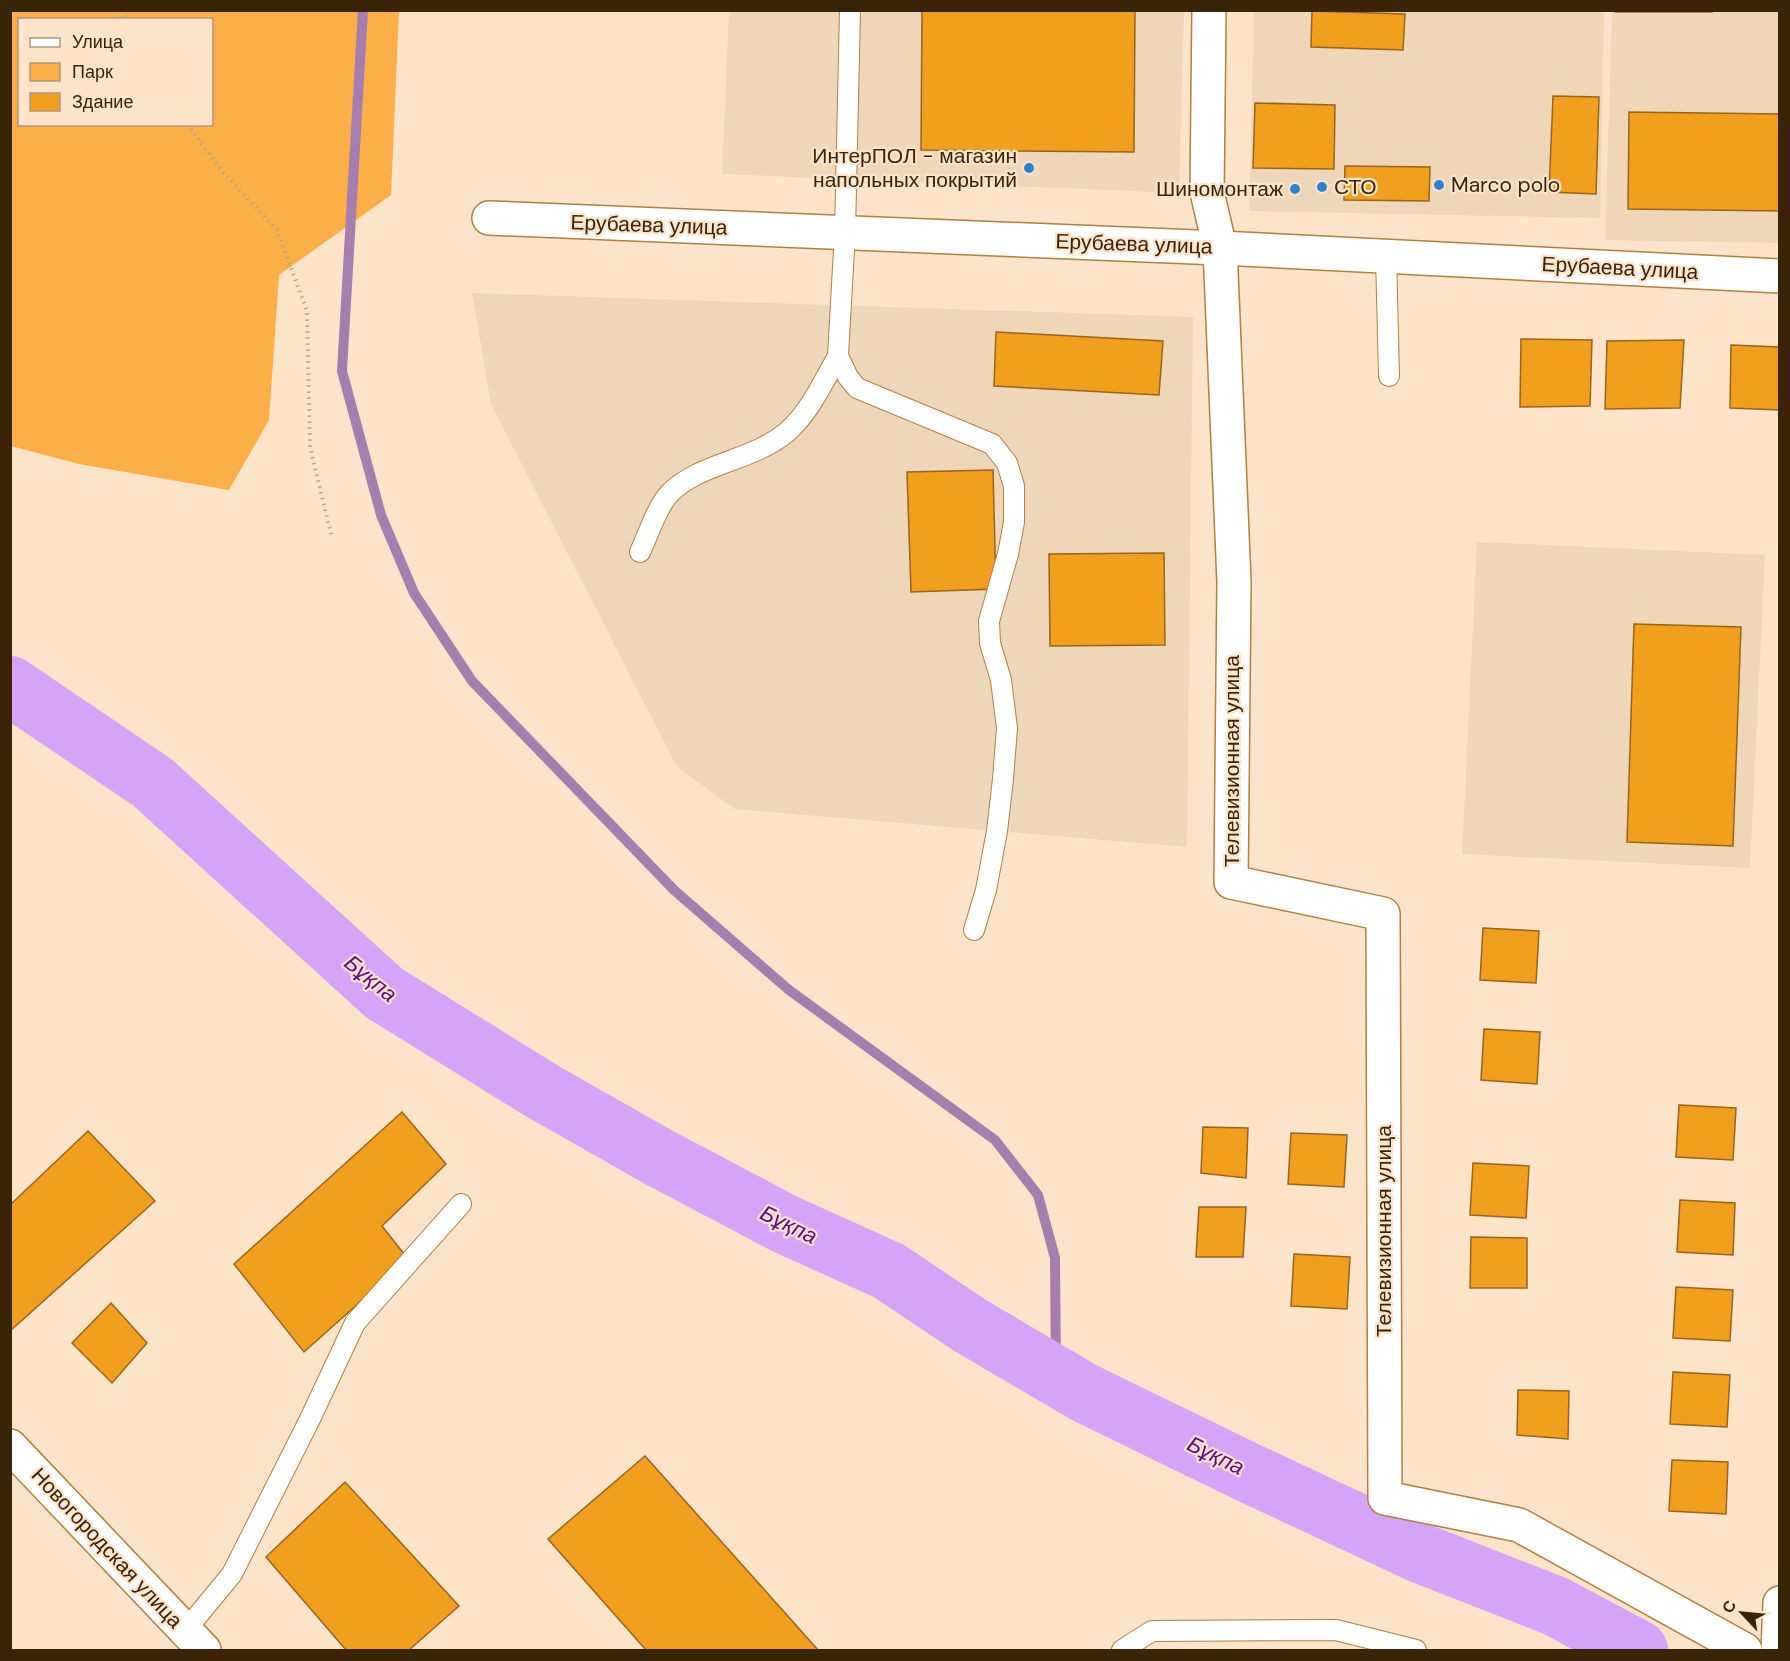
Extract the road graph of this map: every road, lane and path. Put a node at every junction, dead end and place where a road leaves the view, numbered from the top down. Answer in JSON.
{"nodes":[{"id":1,"x":850,"y":10,"type":"edge"},
{"id":2,"x":1209,"y":10,"type":"edge"},
{"id":3,"x":188,"y":126,"type":"edge"},
{"id":4,"x":489,"y":218,"type":"dead end"},
{"id":5,"x":845,"y":232,"type":"junction"},
{"id":6,"x":1220,"y":248,"type":"junction"},
{"id":7,"x":1386,"y":256,"type":"junction"},
{"id":8,"x":1779,"y":276,"type":"edge"},
{"id":9,"x":838,"y":356,"type":"junction"},
{"id":10,"x":1389,"y":376,"type":"dead end"},
{"id":11,"x":332,"y":538,"type":"dead end"},
{"id":12,"x":640,"y":552,"type":"dead end"},
{"id":13,"x":974,"y":930,"type":"dead end"},
{"id":14,"x":461,"y":1204,"type":"dead end"},
{"id":15,"x":10,"y":1446,"type":"edge"},
{"id":16,"x":1779,"y":1603,"type":"edge"},
{"id":17,"x":195,"y":1641,"type":"edge"},
{"id":18,"x":1122,"y":1650,"type":"edge"},
{"id":19,"x":1416,"y":1650,"type":"edge"},
{"id":20,"x":1745,"y":1650,"type":"edge"},
{"id":21,"x":1778,"y":1650,"type":"edge"}],
"edges":[{"from":1,"to":5,"type":"lane"},
{"from":2,"to":6,"type":"street","name":"Телевизионная улица"},
{"from":3,"to":11,"type":"path"},
{"from":4,"to":5,"type":"street","name":"Ерубаева улица"},
{"from":5,"to":6,"type":"street","name":"Ерубаева улица"},
{"from":5,"to":9,"type":"lane"},
{"from":6,"to":7,"type":"street","name":"Ерубаева улица"},
{"from":6,"to":20,"type":"street","name":"Телевизионная улица"},
{"from":7,"to":8,"type":"street","name":"Ерубаева улица"},
{"from":7,"to":10,"type":"lane"},
{"from":9,"to":12,"type":"lane"},
{"from":9,"to":13,"type":"lane"},
{"from":14,"to":17,"type":"lane"},
{"from":15,"to":17,"type":"street","name":"Новогородская улица"},
{"from":16,"to":21,"type":"street"},
{"from":18,"to":19,"type":"lane"}]}
